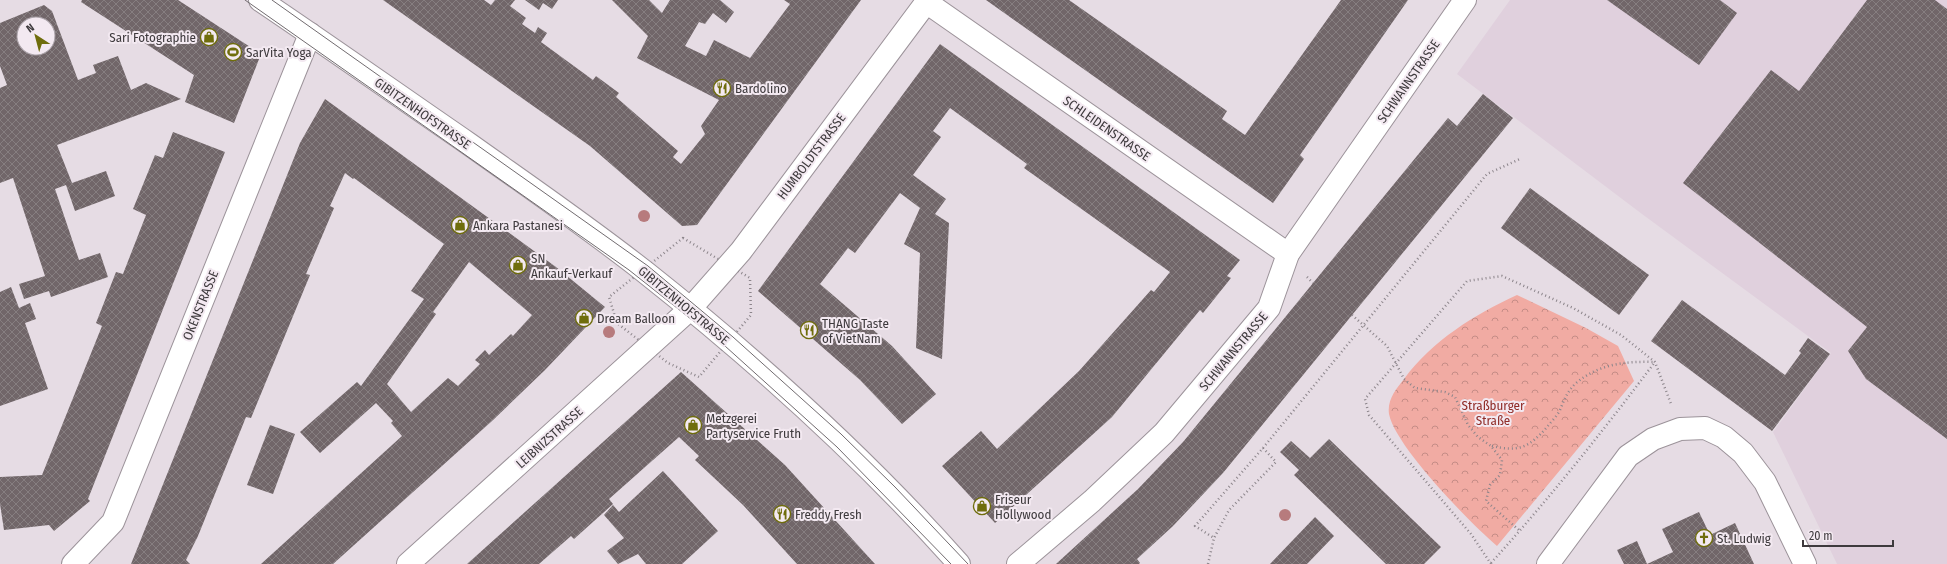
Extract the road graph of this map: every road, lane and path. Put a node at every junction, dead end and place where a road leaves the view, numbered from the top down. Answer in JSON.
{"nodes":[{"id":1,"x":260,"y":0,"type":"edge"},
{"id":2,"x":1465,"y":0,"type":"edge"},
{"id":3,"x":927,"y":1,"type":"edge"},
{"id":4,"x":310,"y":34,"type":"junction"},
{"id":5,"x":1520,"y":159,"type":"dead end"},
{"id":6,"x":1288,"y":254,"type":"junction"},
{"id":7,"x":690,"y":309,"type":"junction"},
{"id":8,"x":1352,"y":315,"type":"dead end"},
{"id":9,"x":1365,"y":326,"type":"junction"},
{"id":10,"x":1655,"y":362,"type":"junction"},
{"id":11,"x":1396,"y":363,"type":"junction"},
{"id":12,"x":1680,"y":429,"type":"junction"},
{"id":13,"x":1491,"y":446,"type":"junction"},
{"id":14,"x":1263,"y":448,"type":"junction"},
{"id":15,"x":1520,"y":532,"type":"junction"},
{"id":16,"x":1214,"y":538,"type":"junction"},
{"id":17,"x":73,"y":564,"type":"edge"},
{"id":18,"x":408,"y":564,"type":"edge"},
{"id":19,"x":959,"y":564,"type":"edge"},
{"id":20,"x":1018,"y":564,"type":"edge"},
{"id":21,"x":1208,"y":564,"type":"edge"},
{"id":22,"x":1491,"y":564,"type":"edge"},
{"id":23,"x":1548,"y":564,"type":"edge"},
{"id":24,"x":1805,"y":564,"type":"edge"}],
"edges":[{"from":1,"to":4,"type":"street","name":"GIBITZENHOFSTRASSE"},
{"from":2,"to":6,"type":"street","name":"SCHWANNSTRASSE"},
{"from":3,"to":6,"type":"street","name":"SCHLEIDENSTRASSE"},
{"from":3,"to":7,"type":"street","name":"HUMBOLDTSTRASSE"},
{"from":4,"to":7,"type":"street","name":"GIBITZENHOFSTRASSE"},
{"from":4,"to":17,"type":"street","name":"OKENSTRASSE"},
{"from":5,"to":9,"type":"path"},
{"from":6,"to":20,"type":"street","name":"SCHWANNSTRASSE"},
{"from":7,"to":18,"type":"street","name":"LEIBNIZSTRASSE"},
{"from":7,"to":19,"type":"street","name":"GIBITZENHOFSTRASSE"},
{"from":8,"to":9,"type":"path"},
{"from":9,"to":11,"type":"path"},
{"from":9,"to":14,"type":"path"},
{"from":10,"to":11,"type":"path"},
{"from":10,"to":12,"type":"path"},
{"from":10,"to":13,"type":"path"},
{"from":10,"to":15,"type":"path"},
{"from":11,"to":13,"type":"path"},
{"from":11,"to":22,"type":"path"},
{"from":12,"to":23,"type":"street"},
{"from":12,"to":24,"type":"street"},
{"from":13,"to":15,"type":"path"},
{"from":14,"to":16,"type":"path"},
{"from":14,"to":16,"type":"path"},
{"from":15,"to":22,"type":"path"},
{"from":16,"to":21,"type":"path"}]}
